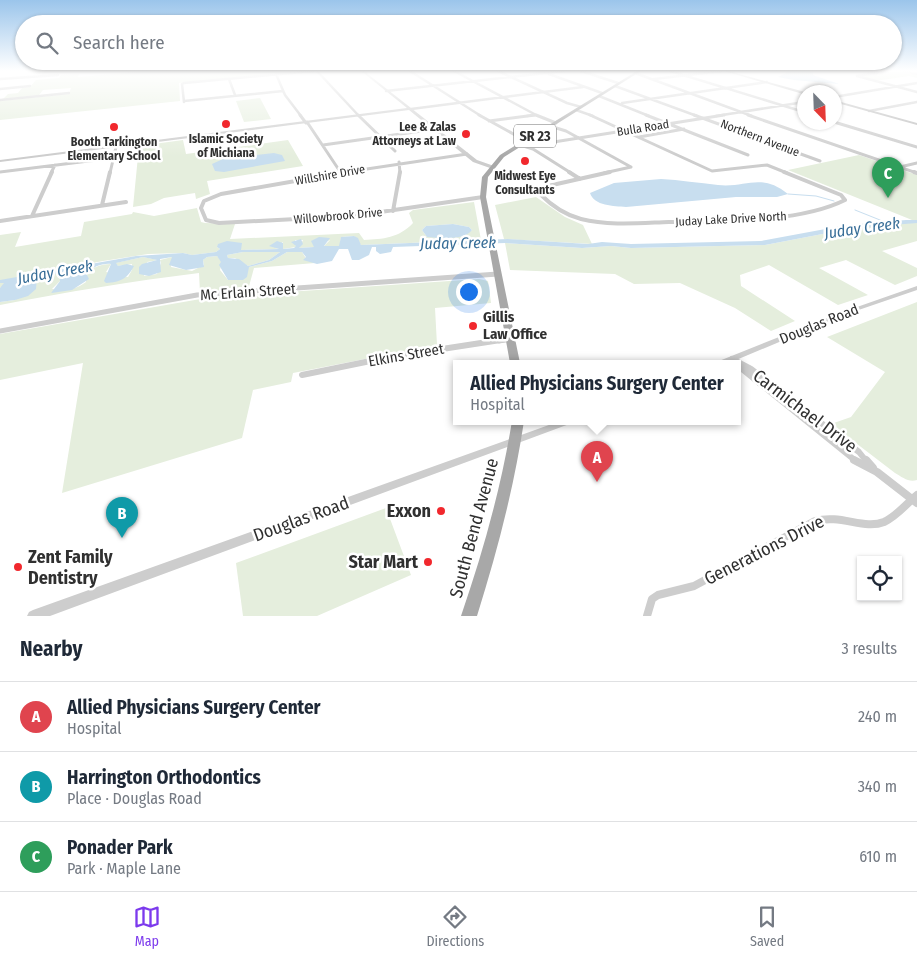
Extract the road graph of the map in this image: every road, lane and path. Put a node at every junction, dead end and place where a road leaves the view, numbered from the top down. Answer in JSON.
{"nodes":[{"id":1,"x":290,"y":100,"type":"edge"},
{"id":2,"x":343,"y":100,"type":"edge"},
{"id":3,"x":398,"y":100,"type":"edge"},
{"id":4,"x":455,"y":100,"type":"edge"},
{"id":5,"x":489,"y":100,"type":"edge"},
{"id":6,"x":507,"y":100,"type":"edge"},
{"id":7,"x":560,"y":100,"type":"edge"},
{"id":8,"x":593,"y":100,"type":"edge"},
{"id":9,"x":613,"y":100,"type":"edge"},
{"id":10,"x":649,"y":100,"type":"edge"},
{"id":11,"x":657,"y":100,"type":"edge"},
{"id":12,"x":705,"y":100,"type":"edge"},
{"id":13,"x":765,"y":100,"type":"edge"},
{"id":14,"x":917,"y":102,"type":"edge"},
{"id":15,"x":460,"y":103,"type":"junction"},
{"id":16,"x":622,"y":103,"type":"junction"},
{"id":17,"x":797,"y":103,"type":"edge"},
{"id":18,"x":842,"y":103,"type":"edge"},
{"id":19,"x":782,"y":105,"type":"junction"},
{"id":20,"x":578,"y":108,"type":"junction"},
{"id":21,"x":411,"y":109,"type":"junction"},
{"id":22,"x":797,"y":110,"type":"edge"},
{"id":23,"x":869,"y":111,"type":"junction"},
{"id":24,"x":740,"y":112,"type":"junction"},
{"id":25,"x":536,"y":115,"type":"junction"},
{"id":26,"x":360,"y":116,"type":"junction"},
{"id":27,"x":706,"y":118,"type":"junction"},
{"id":28,"x":488,"y":121,"type":"junction"},
{"id":29,"x":307,"y":123,"type":"junction"},
{"id":30,"x":553,"y":124,"type":"junction"},
{"id":31,"x":670,"y":124,"type":"junction"},
{"id":32,"x":842,"y":124,"type":"edge"},
{"id":33,"x":917,"y":124,"type":"edge"},
{"id":34,"x":436,"y":129,"type":"junction"},
{"id":35,"x":685,"y":129,"type":"junction"},
{"id":36,"x":626,"y":131,"type":"junction"},
{"id":37,"x":639,"y":136,"type":"junction"},
{"id":38,"x":382,"y":137,"type":"junction"},
{"id":39,"x":579,"y":138,"type":"junction"},
{"id":40,"x":526,"y":141,"type":"junction"},
{"id":41,"x":540,"y":144,"type":"dead end"},
{"id":42,"x":323,"y":145,"type":"junction"},
{"id":43,"x":520,"y":145,"type":"junction"},
{"id":44,"x":116,"y":147,"type":"junction"},
{"id":45,"x":917,"y":147,"type":"edge"},
{"id":46,"x":395,"y":151,"type":"dead end"},
{"id":47,"x":467,"y":154,"type":"junction"},
{"id":48,"x":748,"y":155,"type":"dead end"},
{"id":49,"x":113,"y":158,"type":"junction"},
{"id":50,"x":820,"y":161,"type":"dead end"},
{"id":51,"x":0,"y":162,"type":"edge"},
{"id":52,"x":399,"y":162,"type":"junction"},
{"id":53,"x":917,"y":163,"type":"edge"},
{"id":54,"x":55,"y":165,"type":"junction"},
{"id":55,"x":492,"y":167,"type":"junction"},
{"id":56,"x":900,"y":167,"type":"junction"},
{"id":57,"x":0,"y":172,"type":"edge"},
{"id":58,"x":341,"y":172,"type":"junction"},
{"id":59,"x":917,"y":173,"type":"edge"},
{"id":60,"x":580,"y":179,"type":"junction"},
{"id":61,"x":483,"y":197,"type":"junction"},
{"id":62,"x":126,"y":202,"type":"dead end"},
{"id":63,"x":102,"y":206,"type":"junction"},
{"id":64,"x":201,"y":208,"type":"joint"},
{"id":65,"x":393,"y":211,"type":"junction"},
{"id":66,"x":32,"y":216,"type":"junction"},
{"id":67,"x":0,"y":221,"type":"edge"},
{"id":68,"x":491,"y":233,"type":"joint"},
{"id":69,"x":498,"y":274,"type":"junction"},
{"id":70,"x":917,"y":288,"type":"edge"},
{"id":71,"x":0,"y":331,"type":"edge"},
{"id":72,"x":510,"y":339,"type":"junction"},
{"id":73,"x":514,"y":360,"type":"edge"},
{"id":74,"x":739,"y":360,"type":"edge"},
{"id":75,"x":741,"y":365,"type":"edge"},
{"id":76,"x":741,"y":370,"type":"edge"},
{"id":77,"x":302,"y":374,"type":"dead end"},
{"id":78,"x":795,"y":403,"type":"junction"},
{"id":79,"x":787,"y":407,"type":"junction"},
{"id":80,"x":517,"y":425,"type":"edge"},
{"id":81,"x":558,"y":425,"type":"edge"},
{"id":82,"x":515,"y":440,"type":"junction"},
{"id":83,"x":877,"y":472,"type":"junction"},
{"id":84,"x":915,"y":499,"type":"edge"},
{"id":85,"x":33,"y":616,"type":"edge"},
{"id":86,"x":469,"y":616,"type":"edge"},
{"id":87,"x":647,"y":616,"type":"edge"}],
"edges":[{"from":1,"to":29,"type":"street"},
{"from":2,"to":26,"type":"street"},
{"from":3,"to":21,"type":"street"},
{"from":4,"to":15,"type":"street"},
{"from":5,"to":15,"type":"street"},
{"from":6,"to":25,"type":"street"},
{"from":7,"to":20,"type":"street"},
{"from":8,"to":20,"type":"main road","number":"SR 23"},
{"from":9,"to":16,"type":"street"},
{"from":10,"to":16,"type":"street"},
{"from":11,"to":27,"type":"street","name":"Northern Avenue"},
{"from":12,"to":24,"type":"street"},
{"from":13,"to":19,"type":"street"},
{"from":14,"to":23,"type":"street"},
{"from":15,"to":21,"type":"street"},
{"from":15,"to":28,"type":"street"},
{"from":16,"to":31,"type":"street"},
{"from":17,"to":19,"type":"street","name":"Bulla Road"},
{"from":18,"to":23,"type":"main road"},
{"from":19,"to":22,"type":"street"},
{"from":19,"to":24,"type":"street","name":"Bulla Road"},
{"from":20,"to":30,"type":"main road","number":"SR 23"},
{"from":20,"to":36,"type":"street"},
{"from":21,"to":26,"type":"street"},
{"from":21,"to":34,"type":"street"},
{"from":23,"to":33,"type":"main road"},
{"from":24,"to":27,"type":"street","name":"Bulla Road"},
{"from":24,"to":56,"type":"street"},
{"from":25,"to":28,"type":"street"},
{"from":25,"to":30,"type":"street"},
{"from":26,"to":29,"type":"street"},
{"from":26,"to":38,"type":"street"},
{"from":27,"to":31,"type":"street","name":"Bulla Road"},
{"from":27,"to":50,"type":"street","name":"Northern Avenue"},
{"from":28,"to":40,"type":"street"},
{"from":29,"to":42,"type":"street"},
{"from":29,"to":44,"type":"street"},
{"from":30,"to":39,"type":"street"},
{"from":30,"to":40,"type":"main road","number":"SR 23"},
{"from":31,"to":35,"type":"street"},
{"from":31,"to":36,"type":"street","name":"Bulla Road"},
{"from":32,"to":45,"type":"street"},
{"from":34,"to":38,"type":"street"},
{"from":34,"to":47,"type":"street"},
{"from":35,"to":37,"type":"street"},
{"from":35,"to":48,"type":"street"},
{"from":36,"to":37,"type":"street"},
{"from":36,"to":39,"type":"street","name":"Bulla Road"},
{"from":37,"to":60,"type":"street","name":"Juday Lake Drive North"},
{"from":38,"to":42,"type":"street"},
{"from":38,"to":46,"type":"street"},
{"from":39,"to":41,"type":"street","name":"Bulla Road"},
{"from":39,"to":60,"type":"street"},
{"from":40,"to":43,"type":"main road","number":"SR 23"},
{"from":42,"to":58,"type":"street"},
{"from":43,"to":55,"type":"main road","number":"SR 23"},
{"from":43,"to":60,"type":"street"},
{"from":44,"to":49,"type":"street"},
{"from":44,"to":51,"type":"street"},
{"from":47,"to":52,"type":"street","name":"Willshire Drive"},
{"from":47,"to":55,"type":"street"},
{"from":49,"to":54,"type":"street"},
{"from":49,"to":63,"type":"street"},
{"from":52,"to":58,"type":"street","name":"Willshire Drive"},
{"from":52,"to":65,"type":"street"},
{"from":53,"to":56,"type":"street"},
{"from":54,"to":57,"type":"street"},
{"from":54,"to":66,"type":"street"},
{"from":55,"to":61,"type":"main road","number":"SR 23"},
{"from":56,"to":59,"type":"street"},
{"from":58,"to":64,"type":"street","name":"Willshire Drive"},
{"from":61,"to":65,"type":"street","name":"Willowbrook Drive"},
{"from":61,"to":68,"type":"main road","number":"SR 23"},
{"from":62,"to":63,"type":"street"},
{"from":63,"to":66,"type":"street"},
{"from":64,"to":65,"type":"street","name":"Willowbrook Drive"},
{"from":66,"to":67,"type":"street"},
{"from":68,"to":69,"type":"main road","number":"SR 23"},
{"from":69,"to":71,"type":"street","name":"Mc Erlain Street"},
{"from":69,"to":72,"type":"main road","number":"SR 23"},
{"from":70,"to":74,"type":"street","name":"Douglas Road"},
{"from":72,"to":73,"type":"main road","number":"SR 23"},
{"from":72,"to":77,"type":"street","name":"Elkins Street"},
{"from":75,"to":78,"type":"street","name":"Carmichael Drive"},
{"from":76,"to":79,"type":"street","name":"Carmichael Drive"},
{"from":78,"to":79,"type":"street"},
{"from":78,"to":83,"type":"street","name":"Carmichael Drive"},
{"from":79,"to":83,"type":"street","name":"Carmichael Drive"},
{"from":80,"to":82,"type":"main road","name":"South Bend Avenue"},
{"from":81,"to":82,"type":"street","name":"Douglas Road"},
{"from":82,"to":85,"type":"street","name":"Douglas Road"},
{"from":82,"to":86,"type":"main road","name":"South Bend Avenue"},
{"from":83,"to":84,"type":"street","name":"Carmichael Drive"},
{"from":84,"to":87,"type":"street","name":"Generations Drive"}]}
